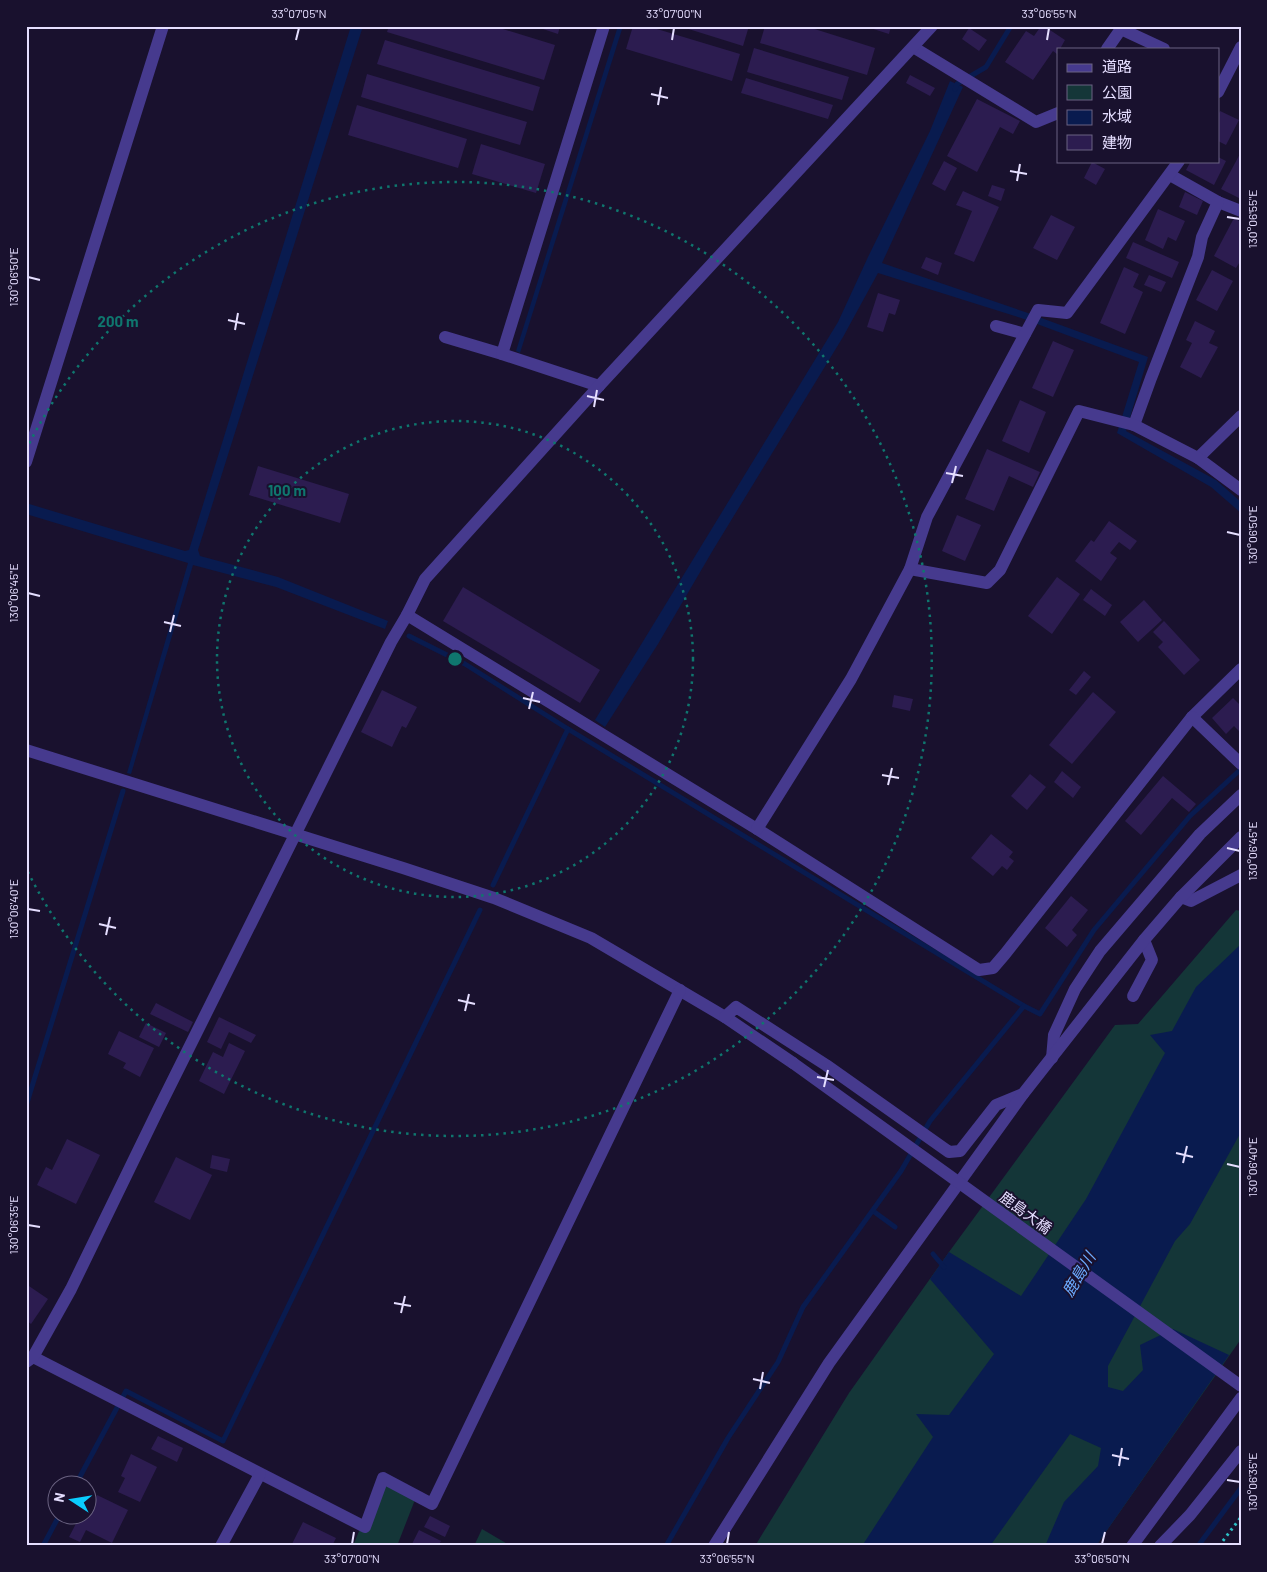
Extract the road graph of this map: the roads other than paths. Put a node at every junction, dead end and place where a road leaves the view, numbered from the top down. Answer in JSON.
{"nodes":[{"id":1,"x":162,"y":26,"type":"edge"},
{"id":2,"x":604,"y":26,"type":"edge"},
{"id":3,"x":932,"y":26,"type":"edge"},
{"id":4,"x":913,"y":47,"type":"junction"},
{"id":5,"x":1108,"y":48,"type":"edge"},
{"id":6,"x":1162,"y":48,"type":"edge"},
{"id":7,"x":1241,"y":48,"type":"edge"},
{"id":8,"x":1222,"y":76,"type":"edge"},
{"id":9,"x":1057,"y":113,"type":"edge"},
{"id":10,"x":1178,"y":162,"type":"edge"},
{"id":11,"x":1170,"y":175,"type":"junction"},
{"id":12,"x":1218,"y":202,"type":"junction"},
{"id":13,"x":1241,"y":211,"type":"edge"},
{"id":14,"x":996,"y":326,"type":"dead end"},
{"id":15,"x":1027,"y":331,"type":"junction"},
{"id":16,"x":445,"y":337,"type":"dead end"},
{"id":17,"x":502,"y":354,"type":"junction"},
{"id":18,"x":599,"y":386,"type":"junction"},
{"id":19,"x":1241,"y":416,"type":"edge"},
{"id":20,"x":1134,"y":425,"type":"junction"},
{"id":21,"x":1198,"y":458,"type":"junction"},
{"id":22,"x":26,"y":462,"type":"edge"},
{"id":23,"x":1241,"y":490,"type":"edge"},
{"id":24,"x":910,"y":569,"type":"junction"},
{"id":25,"x":407,"y":615,"type":"junction"},
{"id":26,"x":1241,"y":669,"type":"edge"},
{"id":27,"x":1192,"y":716,"type":"junction"},
{"id":28,"x":26,"y":750,"type":"edge"},
{"id":29,"x":1239,"y":763,"type":"edge"},
{"id":30,"x":1241,"y":795,"type":"edge"},
{"id":31,"x":757,"y":829,"type":"junction"},
{"id":32,"x":295,"y":834,"type":"junction"},
{"id":33,"x":1241,"y":837,"type":"edge"},
{"id":34,"x":1241,"y":875,"type":"edge"},
{"id":35,"x":1181,"y":897,"type":"junction"},
{"id":36,"x":1144,"y":940,"type":"junction"},
{"id":37,"x":680,"y":990,"type":"junction"},
{"id":38,"x":1132,"y":996,"type":"dead end"},
{"id":39,"x":725,"y":1017,"type":"junction"},
{"id":40,"x":1052,"y":1058,"type":"junction"},
{"id":41,"x":1023,"y":1094,"type":"junction"},
{"id":42,"x":30,"y":1359,"type":"edge"},
{"id":43,"x":1241,"y":1386,"type":"edge"},
{"id":44,"x":1241,"y":1398,"type":"edge"},
{"id":45,"x":1241,"y":1450,"type":"edge"},
{"id":46,"x":260,"y":1474,"type":"junction"},
{"id":47,"x":221,"y":1546,"type":"edge"},
{"id":48,"x":714,"y":1546,"type":"edge"},
{"id":49,"x":1132,"y":1546,"type":"edge"},
{"id":50,"x":1160,"y":1546,"type":"edge"}],
"edges":[{"from":1,"to":22,"type":"street"},
{"from":2,"to":17,"type":"street"},
{"from":3,"to":4,"type":"street"},
{"from":4,"to":9,"type":"street"},
{"from":4,"to":18,"type":"street"},
{"from":5,"to":6,"type":"street"},
{"from":7,"to":8,"type":"street"},
{"from":10,"to":11,"type":"street"},
{"from":11,"to":12,"type":"street"},
{"from":11,"to":15,"type":"street"},
{"from":12,"to":13,"type":"street"},
{"from":12,"to":20,"type":"street"},
{"from":14,"to":15,"type":"street"},
{"from":15,"to":24,"type":"street"},
{"from":16,"to":17,"type":"street"},
{"from":17,"to":18,"type":"street"},
{"from":18,"to":25,"type":"street"},
{"from":19,"to":21,"type":"street"},
{"from":20,"to":21,"type":"street"},
{"from":20,"to":24,"type":"street"},
{"from":21,"to":23,"type":"street"},
{"from":24,"to":31,"type":"street"},
{"from":25,"to":31,"type":"street"},
{"from":25,"to":32,"type":"street"},
{"from":26,"to":27,"type":"street"},
{"from":27,"to":29,"type":"street"},
{"from":27,"to":31,"type":"street"},
{"from":28,"to":32,"type":"street","name":"鹿島大橋"},
{"from":30,"to":40,"type":"street"},
{"from":32,"to":37,"type":"street","name":"鹿島大橋"},
{"from":32,"to":42,"type":"street"},
{"from":33,"to":35,"type":"street"},
{"from":34,"to":35,"type":"street"},
{"from":35,"to":36,"type":"street"},
{"from":36,"to":38,"type":"street"},
{"from":36,"to":40,"type":"street"},
{"from":37,"to":39,"type":"street","name":"鹿島大橋"},
{"from":37,"to":46,"type":"street"},
{"from":39,"to":41,"type":"street"},
{"from":39,"to":43,"type":"street","name":"鹿島大橋","bridge":true},
{"from":40,"to":41,"type":"street"},
{"from":41,"to":48,"type":"street"},
{"from":42,"to":46,"type":"street"},
{"from":44,"to":49,"type":"street"},
{"from":45,"to":50,"type":"street"},
{"from":46,"to":47,"type":"street"}]}
